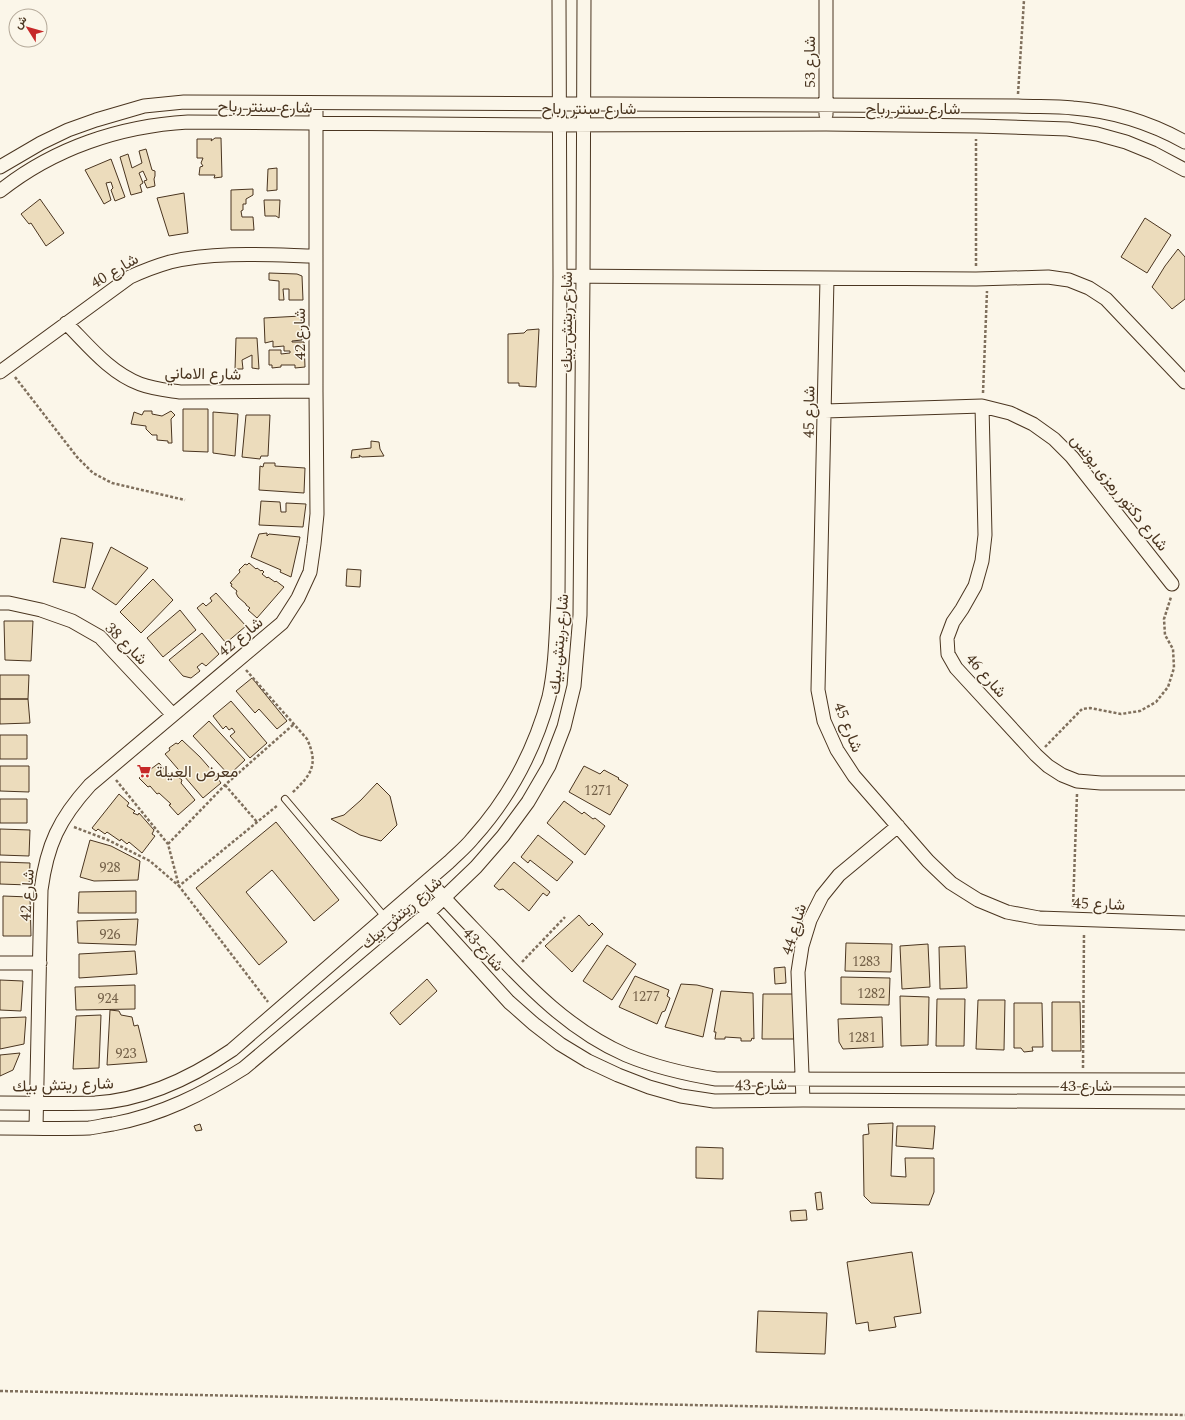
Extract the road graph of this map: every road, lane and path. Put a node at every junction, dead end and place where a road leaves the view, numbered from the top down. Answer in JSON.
{"nodes":[{"id":1,"x":559,"y":0,"type":"edge"},
{"id":2,"x":584,"y":0,"type":"edge"},
{"id":3,"x":826,"y":0,"type":"edge"},
{"id":4,"x":1024,"y":0,"type":"edge"},
{"id":5,"x":316,"y":103,"type":"junction"},
{"id":6,"x":559,"y":104,"type":"junction"},
{"id":7,"x":583,"y":104,"type":"junction"},
{"id":8,"x":826,"y":106,"type":"junction"},
{"id":9,"x":1018,"y":106,"type":"junction"},
{"id":10,"x":316,"y":124,"type":"junction"},
{"id":11,"x":826,"y":124,"type":"junction"},
{"id":12,"x":559,"y":125,"type":"junction"},
{"id":13,"x":583,"y":125,"type":"junction"},
{"id":14,"x":976,"y":126,"type":"junction"},
{"id":15,"x":1185,"y":142,"type":"edge"},
{"id":16,"x":0,"y":167,"type":"edge"},
{"id":17,"x":1185,"y":170,"type":"edge"},
{"id":18,"x":0,"y":190,"type":"edge"},
{"id":19,"x":316,"y":256,"type":"junction"},
{"id":20,"x":560,"y":276,"type":"junction"},
{"id":21,"x":583,"y":277,"type":"junction"},
{"id":22,"x":827,"y":278,"type":"junction"},
{"id":23,"x":982,"y":279,"type":"junction"},
{"id":24,"x":66,"y":323,"type":"junction"},
{"id":25,"x":4,"y":370,"type":"edge"},
{"id":26,"x":1185,"y":382,"type":"edge"},
{"id":27,"x":316,"y":391,"type":"junction"},
{"id":28,"x":982,"y":406,"type":"junction"},
{"id":29,"x":825,"y":411,"type":"junction"},
{"id":30,"x":185,"y":500,"type":"dead end"},
{"id":31,"x":1172,"y":584,"type":"joint"},
{"id":32,"x":0,"y":603,"type":"edge"},
{"id":33,"x":238,"y":660,"type":"junction"},
{"id":34,"x":172,"y":715,"type":"junction"},
{"id":35,"x":294,"y":724,"type":"junction"},
{"id":36,"x":1036,"y":756,"type":"junction"},
{"id":37,"x":108,"y":770,"type":"junction"},
{"id":38,"x":1077,"y":781,"type":"junction"},
{"id":39,"x":1185,"y":783,"type":"edge"},
{"id":40,"x":225,"y":785,"type":"junction"},
{"id":41,"x":285,"y":799,"type":"junction"},
{"id":42,"x":61,"y":822,"type":"junction"},
{"id":43,"x":257,"y":822,"type":"junction"},
{"id":44,"x":898,"y":826,"type":"junction"},
{"id":45,"x":168,"y":844,"type":"junction"},
{"id":46,"x":429,"y":881,"type":"junction"},
{"id":47,"x":179,"y":886,"type":"junction"},
{"id":48,"x":412,"y":895,"type":"junction"},
{"id":49,"x":444,"y":898,"type":"junction"},
{"id":50,"x":428,"y":913,"type":"junction"},
{"id":51,"x":385,"y":917,"type":"junction"},
{"id":52,"x":565,"y":917,"type":"dead end"},
{"id":53,"x":1079,"y":919,"type":"junction"},
{"id":54,"x":1185,"y":923,"type":"edge"},
{"id":55,"x":0,"y":963,"type":"edge"},
{"id":56,"x":40,"y":963,"type":"junction"},
{"id":57,"x":513,"y":970,"type":"junction"},
{"id":58,"x":276,"y":1012,"type":"junction"},
{"id":59,"x":802,"y":1080,"type":"junction"},
{"id":60,"x":1082,"y":1080,"type":"junction"},
{"id":61,"x":1185,"y":1080,"type":"edge"},
{"id":62,"x":803,"y":1100,"type":"junction"},
{"id":63,"x":1185,"y":1102,"type":"edge"},
{"id":64,"x":0,"y":1103,"type":"edge"},
{"id":65,"x":36,"y":1103,"type":"junction"},
{"id":66,"x":0,"y":1128,"type":"edge"},
{"id":67,"x":36,"y":1128,"type":"junction"},
{"id":68,"x":0,"y":1391,"type":"edge"},
{"id":69,"x":1185,"y":1415,"type":"edge"}],
"edges":[{"from":1,"to":6,"type":"street","name":"شارع ريتش بيك"},
{"from":2,"to":7,"type":"street","name":"شارع ريتش بيك"},
{"from":3,"to":8,"type":"street","name":"شارع 53"},
{"from":4,"to":9,"type":"path"},
{"from":5,"to":6,"type":"street","name":"شارع سنتر رباح"},
{"from":5,"to":10,"type":"street","name":"شارع 42"},
{"from":5,"to":16,"type":"street","name":"شارع سنتر رباح"},
{"from":6,"to":7,"type":"street","name":"شارع سنتر رباح"},
{"from":6,"to":12,"type":"street","name":"شارع ريتش بيك"},
{"from":7,"to":8,"type":"street","name":"شارع سنتر رباح"},
{"from":7,"to":13,"type":"street","name":"شارع ريتش بيك"},
{"from":8,"to":9,"type":"street","name":"شارع سنتر رباح"},
{"from":8,"to":11,"type":"street","name":"شارع 53"},
{"from":9,"to":15,"type":"street","name":"شارع سنتر رباح"},
{"from":10,"to":12,"type":"street","name":"شارع سنتر رباح"},
{"from":10,"to":18,"type":"street","name":"شارع سنتر رباح"},
{"from":10,"to":19,"type":"street","name":"شارع 42"},
{"from":11,"to":13,"type":"street","name":"شارع سنتر رباح"},
{"from":11,"to":14,"type":"street","name":"شارع سنتر رباح"},
{"from":12,"to":13,"type":"street","name":"شارع سنتر رباح"},
{"from":12,"to":20,"type":"street","name":"شارع ريتش بيك"},
{"from":13,"to":21,"type":"street","name":"شارع ريتش بيك"},
{"from":14,"to":17,"type":"street","name":"شارع سنتر رباح"},
{"from":14,"to":23,"type":"path"},
{"from":19,"to":24,"type":"street","name":"شارع 40"},
{"from":19,"to":27,"type":"street","name":"شارع 42"},
{"from":20,"to":21,"type":"street"},
{"from":20,"to":46,"type":"street","name":"شارع ريتش بيك"},
{"from":21,"to":22,"type":"street"},
{"from":21,"to":49,"type":"street","name":"شارع ريتش بيك"},
{"from":22,"to":23,"type":"street"},
{"from":22,"to":29,"type":"street","name":"شارع 45"},
{"from":23,"to":26,"type":"street"},
{"from":23,"to":28,"type":"path"},
{"from":24,"to":25,"type":"street","name":"شارع 40"},
{"from":24,"to":27,"type":"street","name":"شارع الاماني"},
{"from":25,"to":30,"type":"path"},
{"from":27,"to":33,"type":"street","name":"شارع 42"},
{"from":28,"to":29,"type":"street","name":"شارع دكتور رمزى يونس"},
{"from":28,"to":31,"type":"street","name":"شارع دكتور رمزى يونس"},
{"from":28,"to":36,"type":"street","name":"شارع 46"},
{"from":29,"to":44,"type":"street","name":"شارع 45"},
{"from":31,"to":36,"type":"path"},
{"from":32,"to":34,"type":"street","name":"شارع 38"},
{"from":33,"to":34,"type":"street","name":"شارع 42"},
{"from":33,"to":35,"type":"path"},
{"from":34,"to":37,"type":"street","name":"شارع 42"},
{"from":35,"to":40,"type":"path"},
{"from":35,"to":41,"type":"path"},
{"from":36,"to":38,"type":"street","name":"شارع 46"},
{"from":37,"to":42,"type":"street","name":"شارع 42"},
{"from":37,"to":45,"type":"path"},
{"from":38,"to":39,"type":"street","name":"شارع 46"},
{"from":38,"to":53,"type":"path"},
{"from":40,"to":43,"type":"path"},
{"from":40,"to":45,"type":"path"},
{"from":41,"to":43,"type":"path"},
{"from":41,"to":51,"type":"lane"},
{"from":42,"to":47,"type":"path"},
{"from":42,"to":56,"type":"street","name":"شارع 42"},
{"from":43,"to":47,"type":"path"},
{"from":44,"to":53,"type":"street","name":"شارع 45"},
{"from":44,"to":59,"type":"street","name":"شارع 44"},
{"from":45,"to":47,"type":"path"},
{"from":46,"to":48,"type":"street","name":"شارع ريتش بيك"},
{"from":46,"to":49,"type":"street","name":"شارع 43"},
{"from":47,"to":58,"type":"path"},
{"from":48,"to":50,"type":"street","name":"شارع 43"},
{"from":48,"to":51,"type":"street","name":"شارع ريتش بيك"},
{"from":49,"to":50,"type":"street","name":"شارع ريتش بيك"},
{"from":49,"to":57,"type":"street","name":"شارع 43"},
{"from":50,"to":62,"type":"street","name":"شارع 43"},
{"from":50,"to":67,"type":"street","name":"شارع ريتش بيك"},
{"from":51,"to":58,"type":"street","name":"شارع ريتش بيك"},
{"from":52,"to":57,"type":"path"},
{"from":53,"to":54,"type":"street","name":"شارع 45"},
{"from":53,"to":60,"type":"path"},
{"from":55,"to":56,"type":"street"},
{"from":56,"to":65,"type":"street","name":"شارع 42"},
{"from":57,"to":59,"type":"street","name":"شارع 43"},
{"from":58,"to":65,"type":"street","name":"شارع ريتش بيك"},
{"from":59,"to":60,"type":"street","name":"شارع 43"},
{"from":59,"to":62,"type":"street","name":"شارع 44"},
{"from":60,"to":61,"type":"street","name":"شارع 43"},
{"from":62,"to":63,"type":"street","name":"شارع 43"},
{"from":64,"to":65,"type":"street","name":"شارع ريتش بيك"},
{"from":65,"to":67,"type":"street","name":"شارع 42"},
{"from":66,"to":67,"type":"street","name":"شارع ريتش بيك"},
{"from":68,"to":69,"type":"path"}]}
